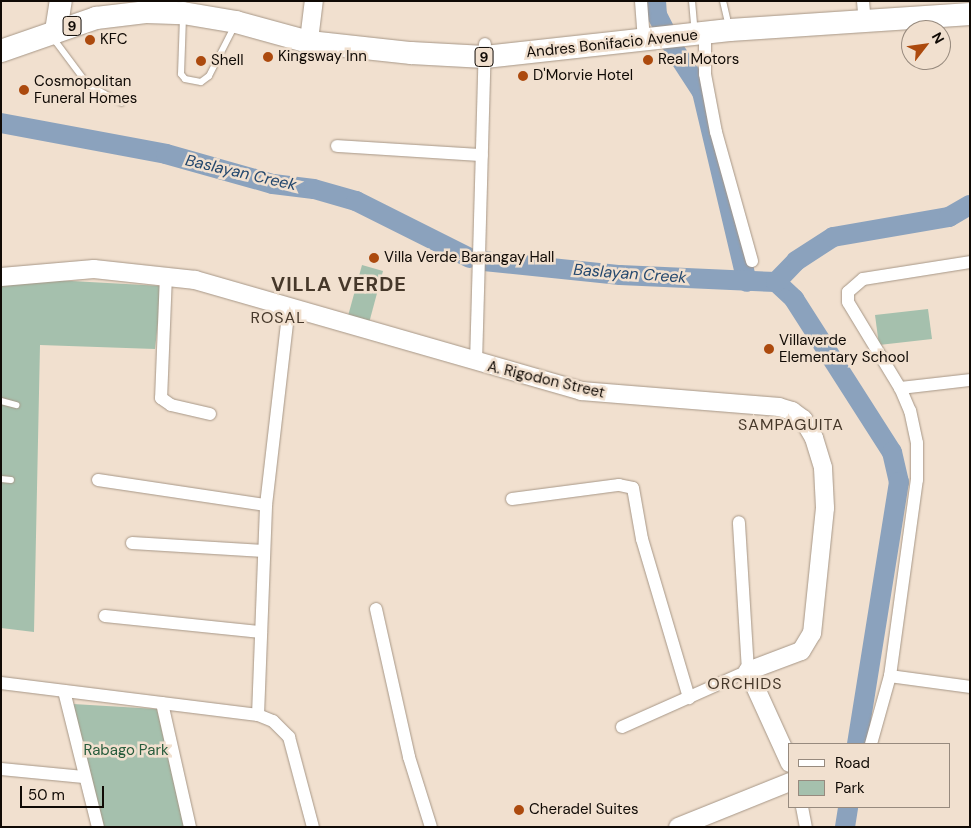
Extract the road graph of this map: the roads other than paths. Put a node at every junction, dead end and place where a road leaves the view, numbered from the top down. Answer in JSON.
{"nodes":[{"id":1,"x":61,"y":1,"type":"edge"},
{"id":2,"x":126,"y":1,"type":"edge"},
{"id":3,"x":314,"y":1,"type":"edge"},
{"id":4,"x":641,"y":1,"type":"edge"},
{"id":5,"x":692,"y":1,"type":"edge"},
{"id":6,"x":970,"y":3,"type":"edge"},
{"id":7,"x":863,"y":7,"type":"edge"},
{"id":8,"x":725,"y":10,"type":"edge"},
{"id":9,"x":146,"y":12,"type":"junction"},
{"id":10,"x":183,"y":13,"type":"junction"},
{"id":11,"x":970,"y":14,"type":"edge"},
{"id":12,"x":246,"y":24,"type":"junction"},
{"id":13,"x":693,"y":29,"type":"junction"},
{"id":14,"x":56,"y":31,"type":"junction"},
{"id":15,"x":650,"y":35,"type":"junction"},
{"id":16,"x":310,"y":37,"type":"junction"},
{"id":17,"x":1,"y":51,"type":"edge"},
{"id":18,"x":485,"y":51,"type":"junction"},
{"id":19,"x":122,"y":103,"type":"dead end"},
{"id":20,"x":336,"y":146,"type":"dead end"},
{"id":21,"x":482,"y":155,"type":"junction"},
{"id":22,"x":752,"y":262,"type":"dead end"},
{"id":23,"x":970,"y":262,"type":"edge"},
{"id":24,"x":166,"y":275,"type":"junction"},
{"id":25,"x":1,"y":277,"type":"edge"},
{"id":26,"x":289,"y":307,"type":"junction"},
{"id":27,"x":476,"y":363,"type":"junction"},
{"id":28,"x":970,"y":380,"type":"edge"},
{"id":29,"x":900,"y":388,"type":"junction"},
{"id":30,"x":1,"y":401,"type":"edge"},
{"id":31,"x":16,"y":405,"type":"dead end"},
{"id":32,"x":210,"y":414,"type":"dead end"},
{"id":33,"x":1,"y":479,"type":"edge"},
{"id":34,"x":11,"y":480,"type":"dead end"},
{"id":35,"x":98,"y":480,"type":"dead end"},
{"id":36,"x":512,"y":499,"type":"dead end"},
{"id":37,"x":266,"y":505,"type":"junction"},
{"id":38,"x":738,"y":522,"type":"dead end"},
{"id":39,"x":132,"y":543,"type":"dead end"},
{"id":40,"x":264,"y":551,"type":"junction"},
{"id":41,"x":376,"y":609,"type":"dead end"},
{"id":42,"x":105,"y":616,"type":"dead end"},
{"id":43,"x":260,"y":632,"type":"junction"},
{"id":44,"x":748,"y":671,"type":"junction"},
{"id":45,"x":890,"y":676,"type":"junction"},
{"id":46,"x":1,"y":683,"type":"edge"},
{"id":47,"x":970,"y":687,"type":"edge"},
{"id":48,"x":64,"y":691,"type":"junction"},
{"id":49,"x":689,"y":698,"type":"junction"},
{"id":50,"x":162,"y":703,"type":"junction"},
{"id":51,"x":258,"y":715,"type":"junction"},
{"id":52,"x":622,"y":727,"type":"dead end"},
{"id":53,"x":871,"y":743,"type":"edge"},
{"id":54,"x":788,"y":759,"type":"edge"},
{"id":55,"x":1,"y":769,"type":"edge"},
{"id":56,"x":84,"y":777,"type":"junction"},
{"id":57,"x":788,"y":783,"type":"edge"},
{"id":58,"x":802,"y":808,"type":"edge"},
{"id":59,"x":98,"y":827,"type":"edge"},
{"id":60,"x":190,"y":827,"type":"edge"},
{"id":61,"x":313,"y":827,"type":"edge"},
{"id":62,"x":431,"y":827,"type":"edge"},
{"id":63,"x":678,"y":827,"type":"edge"},
{"id":64,"x":806,"y":827,"type":"edge"}],
"edges":[{"from":1,"to":14,"type":"highway"},
{"from":2,"to":9,"type":"street"},
{"from":3,"to":16,"type":"street"},
{"from":4,"to":15,"type":"street"},
{"from":5,"to":13,"type":"lane"},
{"from":6,"to":7,"type":"highway","name":"Andres Bonifacio Avenue","number":"9"},
{"from":7,"to":8,"type":"highway","name":"Andres Bonifacio Avenue","number":"9"},
{"from":8,"to":13,"type":"highway","name":"Andres Bonifacio Avenue","number":"9"},
{"from":9,"to":10,"type":"highway","name":"Andres Bonifacio Avenue","number":"9"},
{"from":9,"to":14,"type":"highway","number":"9"},
{"from":10,"to":12,"type":"highway","name":"Andres Bonifacio Avenue","number":"9"},
{"from":10,"to":12,"type":"lane"},
{"from":11,"to":13,"type":"highway","name":"Andres Bonifacio Avenue","number":"9"},
{"from":12,"to":16,"type":"highway","name":"Andres Bonifacio Avenue","number":"9"},
{"from":13,"to":15,"type":"highway","name":"Andres Bonifacio Avenue","number":"9"},
{"from":13,"to":22,"type":"street"},
{"from":14,"to":17,"type":"highway","number":"9"},
{"from":14,"to":19,"type":"lane"},
{"from":15,"to":18,"type":"highway","name":"Andres Bonifacio Avenue","number":"9"},
{"from":16,"to":18,"type":"highway","name":"Andres Bonifacio Avenue","number":"9"},
{"from":18,"to":21,"type":"street"},
{"from":20,"to":21,"type":"street"},
{"from":21,"to":27,"type":"street"},
{"from":23,"to":29,"type":"street"},
{"from":24,"to":25,"type":"street","name":"A. Rigodon Street"},
{"from":24,"to":26,"type":"street","name":"A. Rigodon Street"},
{"from":24,"to":32,"type":"street"},
{"from":26,"to":27,"type":"street","name":"A. Rigodon Street"},
{"from":26,"to":37,"type":"street"},
{"from":27,"to":44,"type":"street","name":"A. Rigodon Street"},
{"from":28,"to":29,"type":"street"},
{"from":29,"to":45,"type":"street"},
{"from":30,"to":31,"type":"lane"},
{"from":33,"to":34,"type":"lane"},
{"from":35,"to":37,"type":"street"},
{"from":36,"to":49,"type":"street"},
{"from":37,"to":40,"type":"street"},
{"from":38,"to":44,"type":"street"},
{"from":39,"to":40,"type":"street"},
{"from":40,"to":43,"type":"street"},
{"from":41,"to":62,"type":"street"},
{"from":42,"to":43,"type":"street"},
{"from":43,"to":51,"type":"street"},
{"from":44,"to":49,"type":"street"},
{"from":44,"to":54,"type":"street"},
{"from":45,"to":47,"type":"street"},
{"from":45,"to":53,"type":"street"},
{"from":46,"to":48,"type":"street"},
{"from":48,"to":50,"type":"street"},
{"from":48,"to":56,"type":"street"},
{"from":49,"to":52,"type":"street"},
{"from":50,"to":51,"type":"street"},
{"from":50,"to":60,"type":"street"},
{"from":51,"to":61,"type":"street"},
{"from":55,"to":56,"type":"street"},
{"from":56,"to":59,"type":"street"},
{"from":57,"to":63,"type":"street"},
{"from":58,"to":64,"type":"street"}]}
